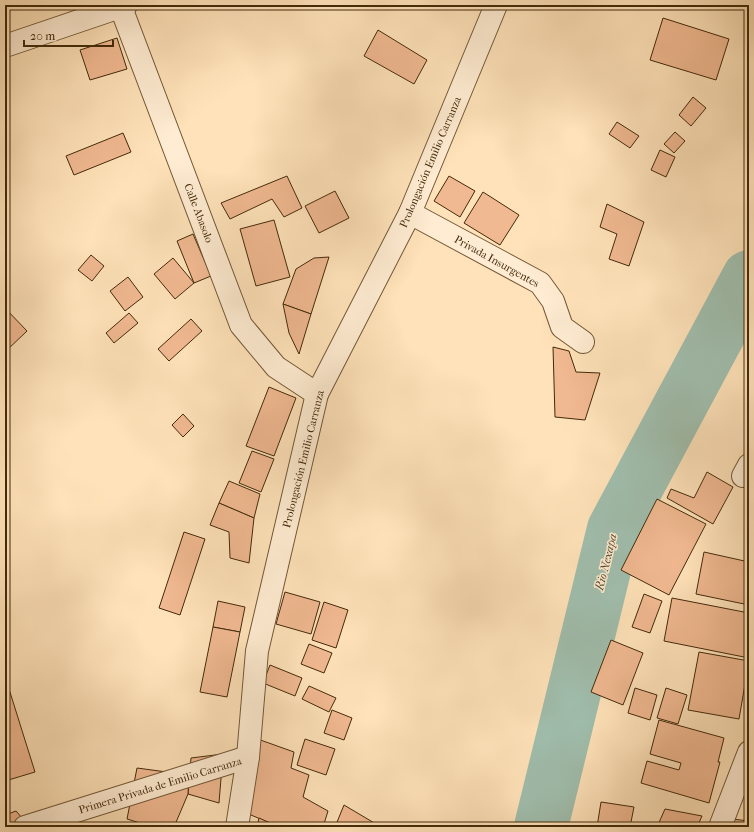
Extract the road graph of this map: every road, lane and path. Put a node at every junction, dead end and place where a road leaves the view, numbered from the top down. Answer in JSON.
{"nodes":[{"id":1,"x":496,"y":5,"type":"edge"},
{"id":2,"x":122,"y":6,"type":"edge"},
{"id":3,"x":5,"y":46,"type":"edge"},
{"id":4,"x":410,"y":213,"type":"junction"},
{"id":5,"x":583,"y":342,"type":"dead end"},
{"id":6,"x":317,"y":394,"type":"junction"},
{"id":7,"x":749,"y":752,"type":"edge"},
{"id":8,"x":248,"y":757,"type":"junction"},
{"id":9,"x":25,"y":827,"type":"edge"},
{"id":10,"x":237,"y":827,"type":"edge"},
{"id":11,"x":720,"y":827,"type":"edge"}],
"edges":[{"from":1,"to":4,"type":"street","name":"Prolongación Emilio Carranza"},
{"from":2,"to":3,"type":"street"},
{"from":2,"to":6,"type":"street","name":"Calle Abasolo"},
{"from":4,"to":5,"type":"street","name":"Privada Insurgentes"},
{"from":4,"to":6,"type":"street","name":"Prolongación Emilio Carranza"},
{"from":6,"to":8,"type":"street","name":"Prolongación Emilio Carranza"},
{"from":7,"to":11,"type":"street"},
{"from":8,"to":9,"type":"street","name":"Primera Privada de Emilio Carranza"},
{"from":8,"to":10,"type":"street","name":"Prolongación Emilio Carranza"}]}
